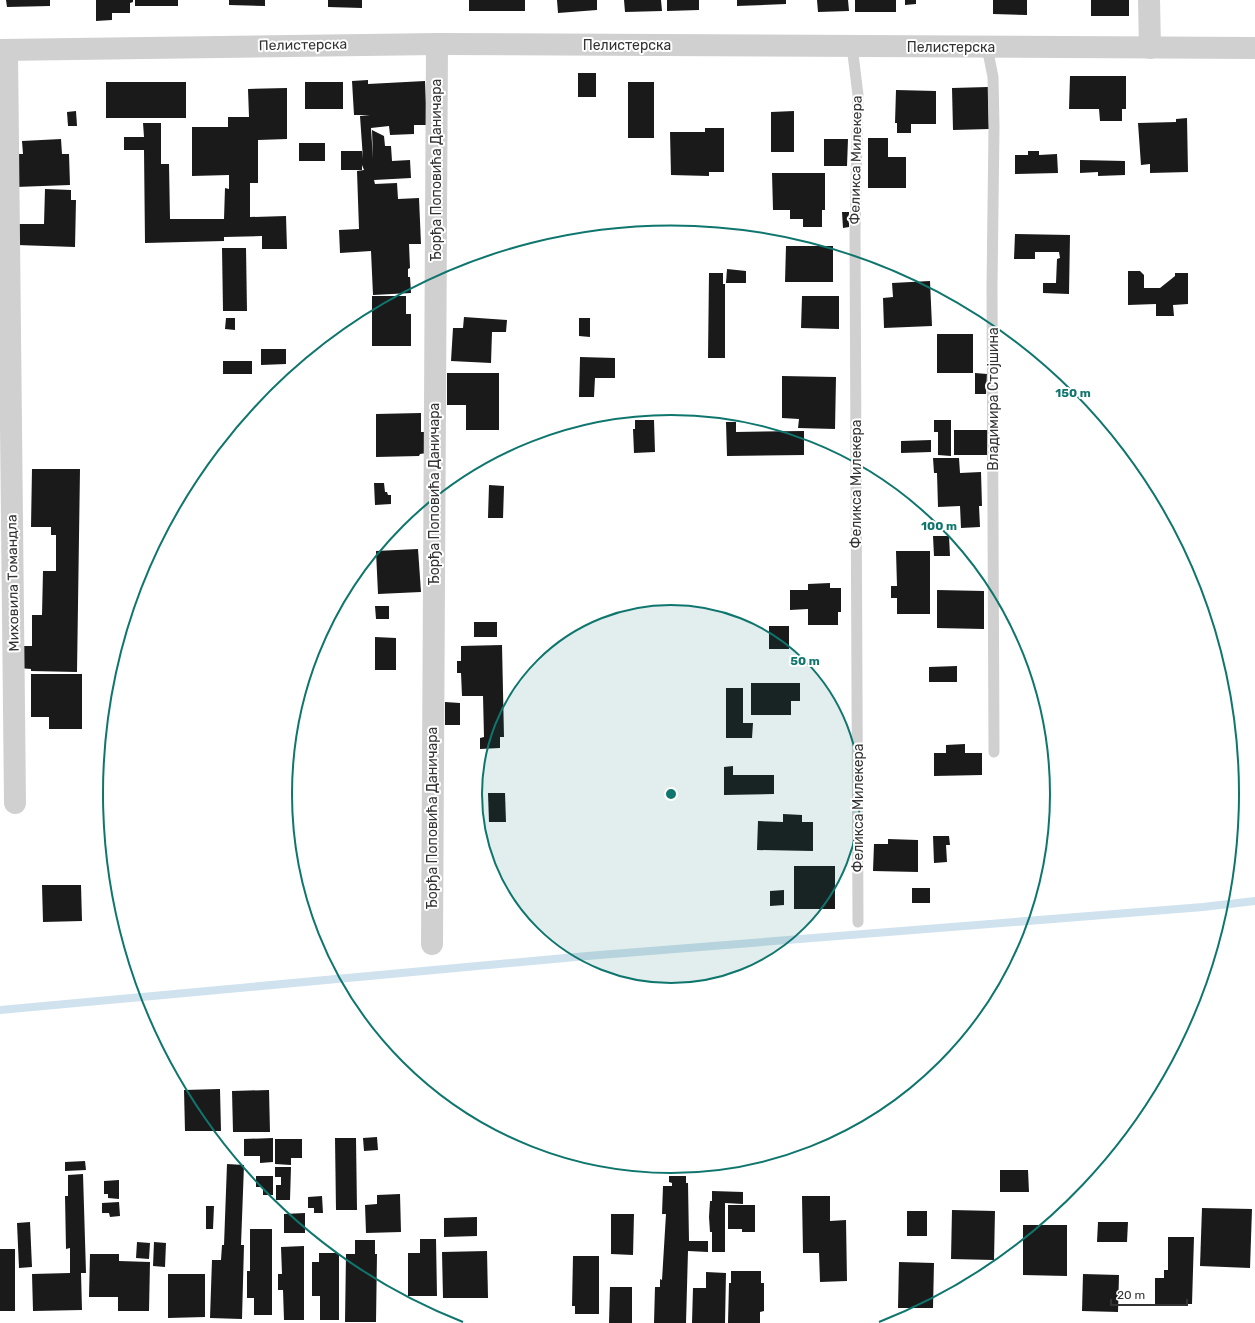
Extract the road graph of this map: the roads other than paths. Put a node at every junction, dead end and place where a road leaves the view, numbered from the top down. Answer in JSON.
{"nodes":[{"id":1,"x":1149,"y":0,"type":"edge"},
{"id":2,"x":437,"y":44,"type":"junction"},
{"id":3,"x":852,"y":46,"type":"junction"},
{"id":4,"x":987,"y":47,"type":"junction"},
{"id":5,"x":1150,"y":48,"type":"junction"},
{"id":6,"x":1255,"y":48,"type":"edge"},
{"id":7,"x":3,"y":50,"type":"edge"},
{"id":8,"x":994,"y":752,"type":"dead end"},
{"id":9,"x":15,"y":803,"type":"dead end"},
{"id":10,"x":858,"y":922,"type":"dead end"},
{"id":11,"x":432,"y":944,"type":"dead end"}],
"edges":[{"from":1,"to":5,"type":"street"},
{"from":2,"to":3,"type":"street","name":"Пелистерска"},
{"from":2,"to":7,"type":"street","name":"Пелистерска"},
{"from":2,"to":11,"type":"street","name":"Ђорђа Поповића Даничара"},
{"from":3,"to":4,"type":"street","name":"Пелистерска"},
{"from":3,"to":10,"type":"lane","name":"Феликса Милекера"},
{"from":4,"to":5,"type":"street","name":"Пелистерска"},
{"from":4,"to":8,"type":"lane","name":"Владимира Стојшина"},
{"from":5,"to":6,"type":"street","name":"Пелистерска"},
{"from":7,"to":9,"type":"street","name":"Миховила Томандла"}]}
